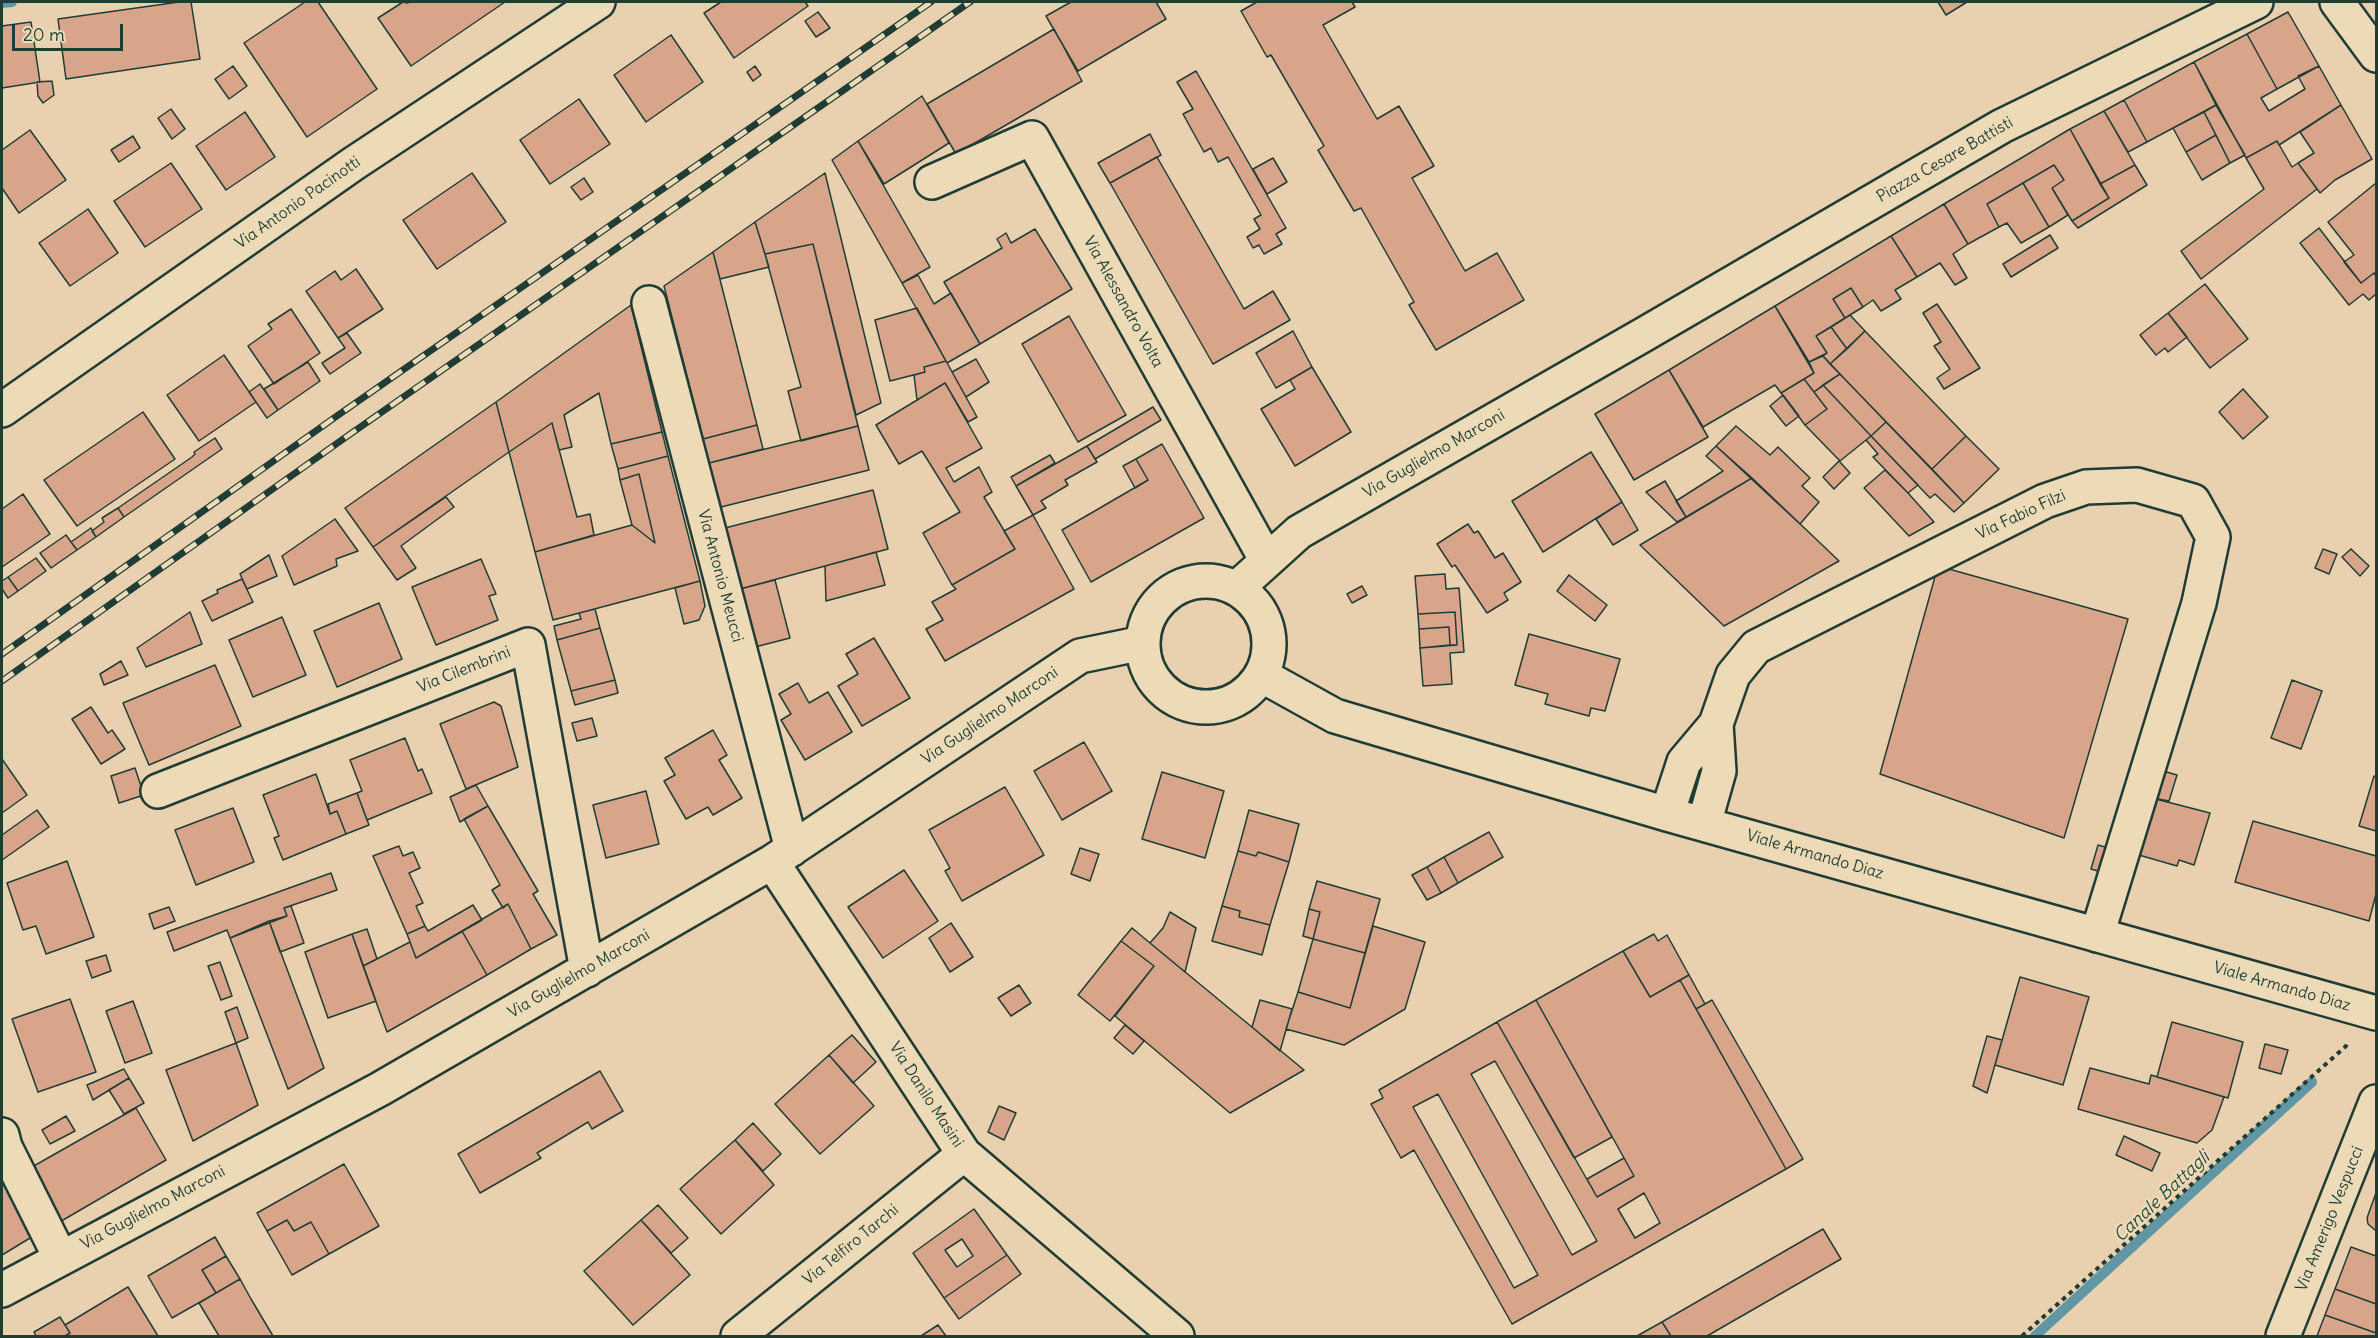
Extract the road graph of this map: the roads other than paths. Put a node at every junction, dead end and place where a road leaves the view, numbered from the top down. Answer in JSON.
{"nodes":[{"id":1,"x":598,"y":2,"type":"edge"},
{"id":2,"x":2256,"y":2,"type":"edge"},
{"id":3,"x":2337,"y":2,"type":"edge"},
{"id":4,"x":2376,"y":55,"type":"edge"},
{"id":5,"x":932,"y":182,"type":"dead end"},
{"id":6,"x":649,"y":303,"type":"dead end"},
{"id":7,"x":1643,"y":335,"type":"joint"},
{"id":8,"x":2,"y":410,"type":"edge"},
{"id":9,"x":1267,"y":561,"type":"junction"},
{"id":10,"x":1237,"y":588,"type":"junction"},
{"id":11,"x":1143,"y":643,"type":"junction"},
{"id":12,"x":1261,"y":675,"type":"junction"},
{"id":13,"x":1716,"y":724,"type":"junction"},
{"id":14,"x":158,"y":791,"type":"dead end"},
{"id":15,"x":1667,"y":814,"type":"junction"},
{"id":16,"x":1704,"y":824,"type":"junction"},
{"id":17,"x":782,"y":856,"type":"junction"},
{"id":18,"x":2097,"y":935,"type":"junction"},
{"id":19,"x":587,"y":970,"type":"junction"},
{"id":20,"x":2369,"y":1011,"type":"edge"},
{"id":21,"x":2376,"y":1102,"type":"edge"},
{"id":22,"x":2,"y":1135,"type":"edge"},
{"id":23,"x":964,"y":1154,"type":"junction"},
{"id":24,"x":60,"y":1257,"type":"junction"},
{"id":25,"x":2,"y":1290,"type":"edge"},
{"id":26,"x":738,"y":1336,"type":"edge"},
{"id":27,"x":1177,"y":1336,"type":"edge"},
{"id":28,"x":2283,"y":1336,"type":"edge"}],
"edges":[{"from":1,"to":8,"type":"street","name":"Via Antonio Pacinotti"},
{"from":2,"to":7,"type":"street","name":"Piazza Cesare Battisti"},
{"from":3,"to":4,"type":"street"},
{"from":5,"to":9,"type":"street","name":"Via Alessandro Volta"},
{"from":6,"to":17,"type":"street","name":"Via Antonio Meucci"},
{"from":7,"to":9,"type":"street","name":"Via Guglielmo Marconi"},
{"from":9,"to":10,"type":"street","name":"Via Guglielmo Marconi"},
{"from":10,"to":11,"type":"street"},
{"from":10,"to":12,"type":"street"},
{"from":11,"to":12,"type":"street"},
{"from":11,"to":17,"type":"street","name":"Via Guglielmo Marconi"},
{"from":12,"to":15,"type":"street","name":"Viale Armando Diaz"},
{"from":13,"to":15,"type":"street","name":"Via Fabio Filzi"},
{"from":13,"to":16,"type":"street","name":"Via Fabio Filzi"},
{"from":13,"to":18,"type":"street","name":"Via Fabio Filzi"},
{"from":14,"to":19,"type":"street","name":"Via Cilembrini"},
{"from":15,"to":16,"type":"street","name":"Viale Armando Diaz"},
{"from":16,"to":18,"type":"street","name":"Viale Armando Diaz"},
{"from":17,"to":19,"type":"street","name":"Via Guglielmo Marconi"},
{"from":17,"to":23,"type":"street","name":"Via Danilo Masini"},
{"from":18,"to":20,"type":"street","name":"Viale Armando Diaz"},
{"from":19,"to":24,"type":"street","name":"Via Guglielmo Marconi"},
{"from":21,"to":28,"type":"street","name":"Via Amerigo Vespucci"},
{"from":22,"to":24,"type":"street"},
{"from":23,"to":26,"type":"street","name":"Via Telfiro Tarchi"},
{"from":23,"to":27,"type":"street","name":"Via Danilo Masini"},
{"from":24,"to":25,"type":"street","name":"Via Guglielmo Marconi"}]}
